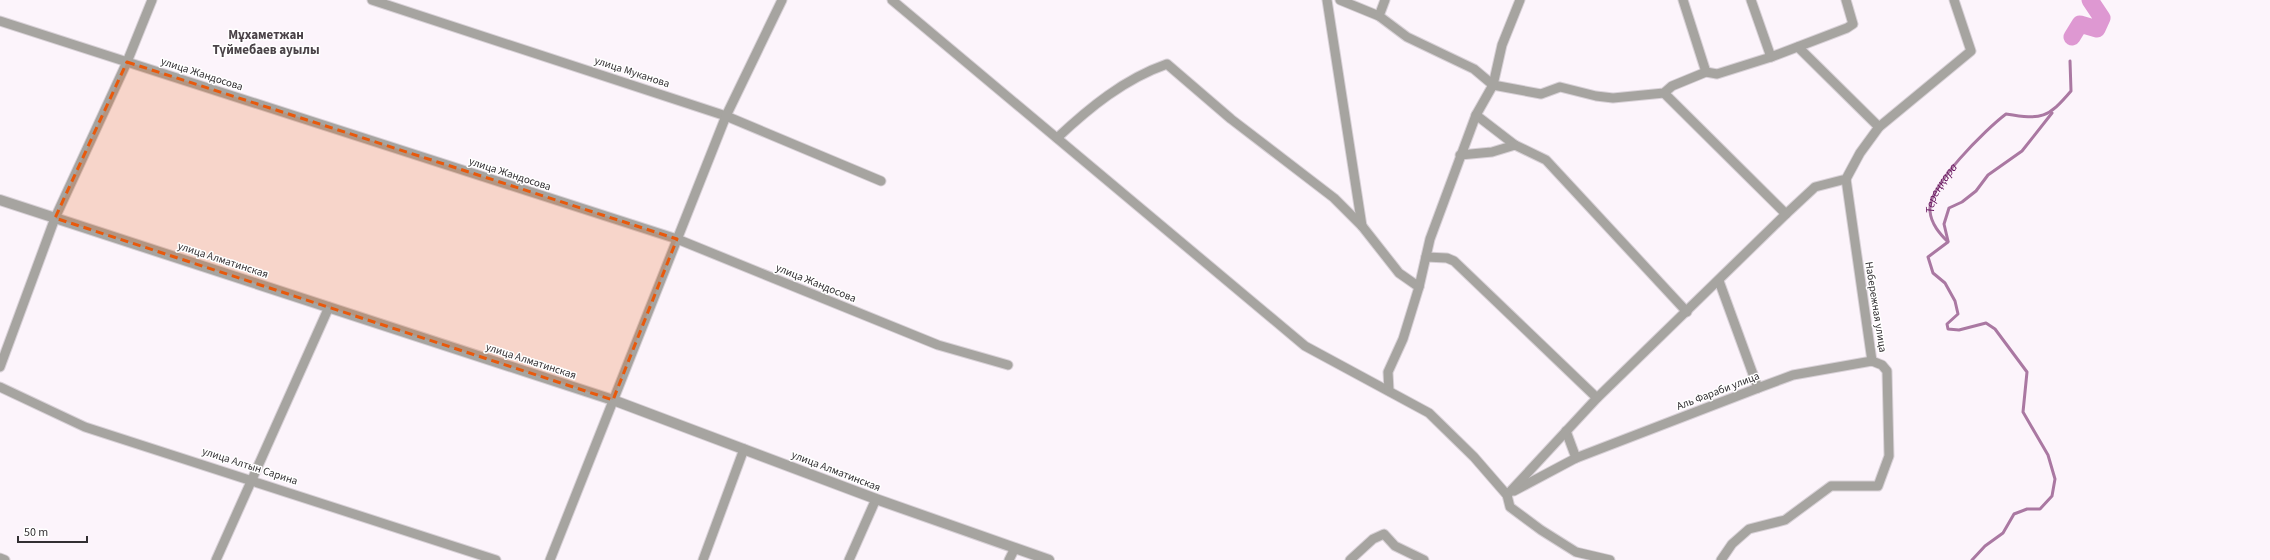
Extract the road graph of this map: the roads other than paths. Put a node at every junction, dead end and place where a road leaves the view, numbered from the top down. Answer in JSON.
{"nodes":[{"id":1,"x":152,"y":0,"type":"edge"},
{"id":2,"x":372,"y":0,"type":"edge"},
{"id":3,"x":780,"y":0,"type":"edge"},
{"id":4,"x":892,"y":0,"type":"edge"},
{"id":5,"x":1327,"y":0,"type":"edge"},
{"id":6,"x":1340,"y":0,"type":"edge"},
{"id":7,"x":1385,"y":0,"type":"edge"},
{"id":8,"x":1520,"y":0,"type":"edge"},
{"id":9,"x":1683,"y":0,"type":"edge"},
{"id":10,"x":1751,"y":0,"type":"edge"},
{"id":11,"x":1846,"y":0,"type":"edge"},
{"id":12,"x":1954,"y":0,"type":"edge"},
{"id":13,"x":1379,"y":16,"type":"junction"},
{"id":14,"x":0,"y":21,"type":"edge"},
{"id":15,"x":1798,"y":47,"type":"junction"},
{"id":16,"x":1771,"y":57,"type":"junction"},
{"id":17,"x":127,"y":62,"type":"junction"},
{"id":18,"x":1706,"y":72,"type":"junction"},
{"id":19,"x":1493,"y":85,"type":"junction"},
{"id":20,"x":1664,"y":93,"type":"junction"},
{"id":21,"x":1476,"y":115,"type":"junction"},
{"id":22,"x":726,"y":116,"type":"junction"},
{"id":23,"x":1880,"y":127,"type":"junction"},
{"id":24,"x":1057,"y":138,"type":"junction"},
{"id":25,"x":1515,"y":144,"type":"junction"},
{"id":26,"x":1460,"y":155,"type":"junction"},
{"id":27,"x":1846,"y":178,"type":"junction"},
{"id":28,"x":881,"y":181,"type":"dead end"},
{"id":29,"x":0,"y":200,"type":"edge"},
{"id":30,"x":1786,"y":214,"type":"junction"},
{"id":31,"x":55,"y":218,"type":"junction"},
{"id":32,"x":1362,"y":226,"type":"junction"},
{"id":33,"x":677,"y":239,"type":"junction"},
{"id":34,"x":1426,"y":257,"type":"junction"},
{"id":35,"x":1719,"y":280,"type":"junction"},
{"id":36,"x":1420,"y":287,"type":"junction"},
{"id":37,"x":329,"y":307,"type":"junction"},
{"id":38,"x":1687,"y":312,"type":"junction"},
{"id":39,"x":1872,"y":361,"type":"junction"},
{"id":40,"x":1008,"y":364,"type":"dead end"},
{"id":41,"x":0,"y":367,"type":"edge"},
{"id":42,"x":0,"y":387,"type":"edge"},
{"id":43,"x":1758,"y":388,"type":"junction"},
{"id":44,"x":1389,"y":391,"type":"junction"},
{"id":45,"x":1597,"y":398,"type":"junction"},
{"id":46,"x":613,"y":400,"type":"junction"},
{"id":47,"x":1566,"y":431,"type":"junction"},
{"id":48,"x":744,"y":449,"type":"junction"},
{"id":49,"x":1576,"y":458,"type":"junction"},
{"id":50,"x":252,"y":479,"type":"junction"},
{"id":51,"x":1506,"y":495,"type":"junction"},
{"id":52,"x":876,"y":499,"type":"junction"},
{"id":53,"x":1015,"y":548,"type":"junction"},
{"id":54,"x":0,"y":558,"type":"edge"},
{"id":55,"x":5,"y":560,"type":"edge"},
{"id":56,"x":216,"y":560,"type":"edge"},
{"id":57,"x":496,"y":560,"type":"edge"},
{"id":58,"x":550,"y":560,"type":"edge"},
{"id":59,"x":703,"y":560,"type":"edge"},
{"id":60,"x":849,"y":560,"type":"edge"},
{"id":61,"x":1009,"y":560,"type":"edge"},
{"id":62,"x":1049,"y":560,"type":"edge"},
{"id":63,"x":1350,"y":560,"type":"edge"},
{"id":64,"x":1424,"y":560,"type":"edge"},
{"id":65,"x":1610,"y":560,"type":"edge"},
{"id":66,"x":1721,"y":560,"type":"edge"}],
"edges":[{"from":1,"to":17,"type":"street"},
{"from":2,"to":22,"type":"street","name":"улица Муканова"},
{"from":3,"to":22,"type":"street"},
{"from":4,"to":24,"type":"street"},
{"from":5,"to":32,"type":"street"},
{"from":6,"to":13,"type":"street"},
{"from":7,"to":13,"type":"street"},
{"from":8,"to":19,"type":"street"},
{"from":9,"to":18,"type":"street"},
{"from":10,"to":16,"type":"street"},
{"from":11,"to":15,"type":"street"},
{"from":12,"to":23,"type":"street"},
{"from":13,"to":19,"type":"street"},
{"from":14,"to":17,"type":"street","name":"улица Жандосова"},
{"from":15,"to":16,"type":"street"},
{"from":15,"to":23,"type":"street"},
{"from":16,"to":18,"type":"street"},
{"from":17,"to":31,"type":"street"},
{"from":17,"to":33,"type":"street","name":"улица Жандосова"},
{"from":18,"to":20,"type":"street"},
{"from":19,"to":20,"type":"street"},
{"from":19,"to":21,"type":"street"},
{"from":20,"to":30,"type":"street"},
{"from":21,"to":25,"type":"street"},
{"from":21,"to":26,"type":"street"},
{"from":22,"to":28,"type":"street","name":"улица Муканова"},
{"from":22,"to":33,"type":"street"},
{"from":23,"to":27,"type":"street"},
{"from":24,"to":32,"type":"street"},
{"from":24,"to":44,"type":"street"},
{"from":25,"to":26,"type":"street"},
{"from":25,"to":38,"type":"street"},
{"from":26,"to":34,"type":"street"},
{"from":27,"to":30,"type":"street"},
{"from":27,"to":39,"type":"street","name":"Набережная улица"},
{"from":29,"to":31,"type":"street","name":"улица Алматинская"},
{"from":30,"to":35,"type":"street"},
{"from":31,"to":37,"type":"street","name":"улица Алматинская"},
{"from":31,"to":41,"type":"street"},
{"from":32,"to":36,"type":"street"},
{"from":33,"to":40,"type":"street","name":"улица Жандосова"},
{"from":33,"to":46,"type":"street"},
{"from":34,"to":36,"type":"street"},
{"from":34,"to":45,"type":"street"},
{"from":35,"to":38,"type":"street"},
{"from":35,"to":43,"type":"street"},
{"from":36,"to":44,"type":"street"},
{"from":37,"to":46,"type":"street","name":"улица Алматинская"},
{"from":37,"to":50,"type":"street"},
{"from":38,"to":45,"type":"street"},
{"from":39,"to":43,"type":"street","name":"Аль Фараби улица"},
{"from":39,"to":66,"type":"street","name":"Набережная улица"},
{"from":42,"to":50,"type":"street","name":"улица Алтын Сарина"},
{"from":43,"to":49,"type":"street","name":"Аль Фараби улица"},
{"from":44,"to":51,"type":"street"},
{"from":45,"to":47,"type":"street"},
{"from":46,"to":48,"type":"street","name":"улица Алматинская"},
{"from":46,"to":58,"type":"street"},
{"from":47,"to":49,"type":"street"},
{"from":47,"to":51,"type":"street"},
{"from":48,"to":52,"type":"street","name":"улица Алматинская"},
{"from":48,"to":59,"type":"street"},
{"from":49,"to":51,"type":"street","name":"Аль Фараби улица"},
{"from":50,"to":56,"type":"street"},
{"from":50,"to":57,"type":"street","name":"улица Алтын Сарина"},
{"from":51,"to":65,"type":"street"},
{"from":52,"to":53,"type":"street","name":"улица Алматинская"},
{"from":52,"to":60,"type":"street"},
{"from":53,"to":61,"type":"street"},
{"from":53,"to":62,"type":"street","name":"улица Алматинская"},
{"from":54,"to":55,"type":"street"},
{"from":63,"to":64,"type":"street"}]}
